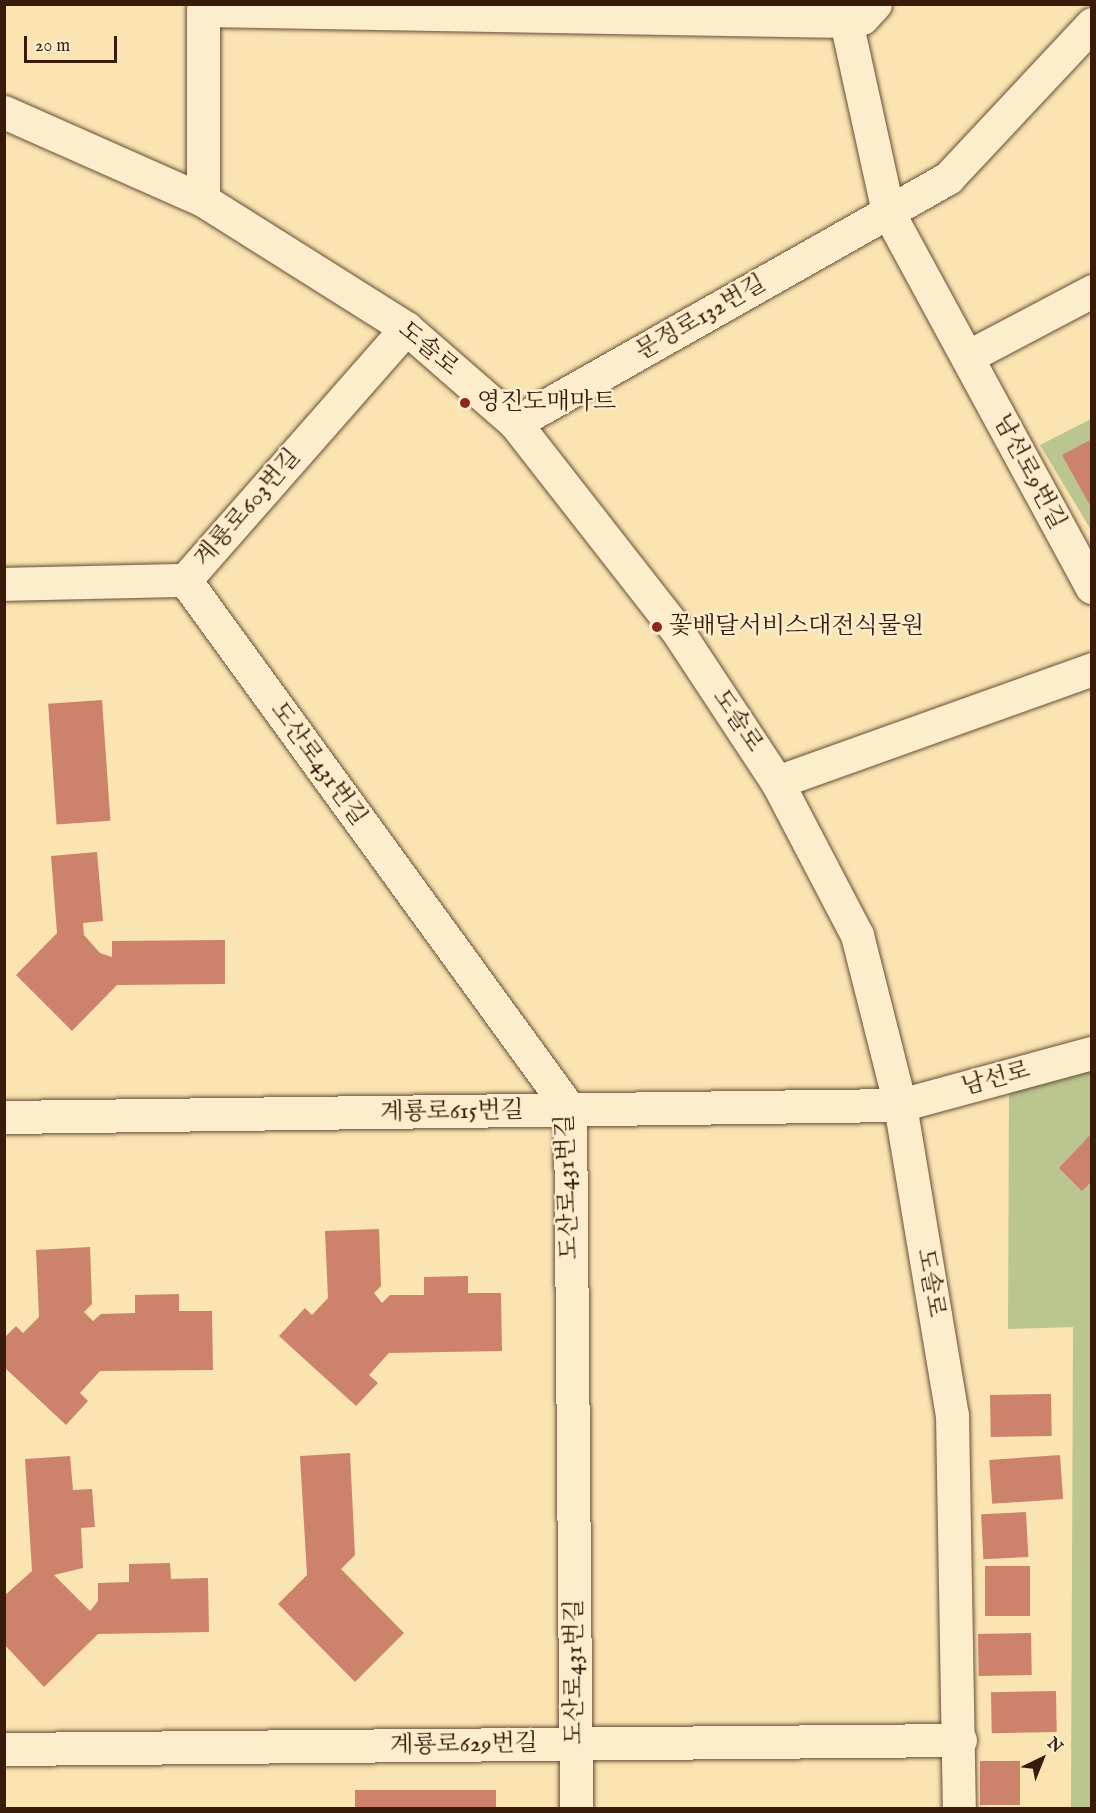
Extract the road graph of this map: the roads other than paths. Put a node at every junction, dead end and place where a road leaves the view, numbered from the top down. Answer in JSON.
{"nodes":[{"id":1,"x":875,"y":4,"type":"edge"},
{"id":2,"x":598,"y":11,"type":"edge"},
{"id":3,"x":750,"y":12,"type":"edge"},
{"id":4,"x":846,"y":21,"type":"junction"},
{"id":5,"x":1092,"y":24,"type":"edge"},
{"id":6,"x":4,"y":112,"type":"edge"},
{"id":7,"x":203,"y":200,"type":"junction"},
{"id":8,"x":888,"y":212,"type":"junction"},
{"id":9,"x":1091,"y":291,"type":"edge"},
{"id":10,"x":406,"y":328,"type":"junction"},
{"id":11,"x":967,"y":357,"type":"junction"},
{"id":12,"x":515,"y":423,"type":"junction"},
{"id":13,"x":185,"y":580,"type":"junction"},
{"id":14,"x":4,"y":584,"type":"edge"},
{"id":15,"x":1092,"y":587,"type":"edge"},
{"id":16,"x":1092,"y":669,"type":"edge"},
{"id":17,"x":777,"y":782,"type":"junction"},
{"id":18,"x":1092,"y":1053,"type":"edge"},
{"id":19,"x":900,"y":1105,"type":"junction"},
{"id":20,"x":570,"y":1110,"type":"junction"},
{"id":21,"x":4,"y":1118,"type":"edge"},
{"id":22,"x":960,"y":1740,"type":"junction"},
{"id":23,"x":576,"y":1743,"type":"junction"},
{"id":24,"x":4,"y":1749,"type":"edge"},
{"id":25,"x":576,"y":1809,"type":"edge"},
{"id":26,"x":959,"y":1809,"type":"edge"}],
"edges":[{"from":1,"to":4,"type":"street"},
{"from":2,"to":3,"type":"street"},
{"from":2,"to":7,"type":"street"},
{"from":3,"to":4,"type":"street"},
{"from":4,"to":8,"type":"street"},
{"from":5,"to":8,"type":"street","name":"문정로132번길"},
{"from":6,"to":7,"type":"street","name":"도솔로"},
{"from":7,"to":10,"type":"street","name":"도솔로"},
{"from":8,"to":11,"type":"street","name":"남선로9번길"},
{"from":8,"to":12,"type":"street","name":"문정로132번길"},
{"from":9,"to":11,"type":"street"},
{"from":10,"to":12,"type":"street","name":"도솔로"},
{"from":10,"to":13,"type":"street","name":"계룡로603번길"},
{"from":11,"to":15,"type":"street","name":"남선로9번길"},
{"from":12,"to":17,"type":"street","name":"도솔로"},
{"from":13,"to":14,"type":"street","name":"계룡로603번길"},
{"from":13,"to":20,"type":"street","name":"도산로431번길"},
{"from":16,"to":17,"type":"street"},
{"from":17,"to":19,"type":"street","name":"도솔로"},
{"from":18,"to":19,"type":"street","name":"남선로"},
{"from":19,"to":20,"type":"street","name":"계룡로615번길"},
{"from":19,"to":22,"type":"street","name":"도솔로"},
{"from":20,"to":21,"type":"street","name":"계룡로615번길"},
{"from":20,"to":23,"type":"street","name":"도산로431번길"},
{"from":22,"to":23,"type":"street","name":"계룡로629번길"},
{"from":22,"to":26,"type":"street","name":"도솔로"},
{"from":23,"to":24,"type":"street","name":"계룡로629번길"},
{"from":23,"to":25,"type":"street","name":"도산로431번길"}]}
